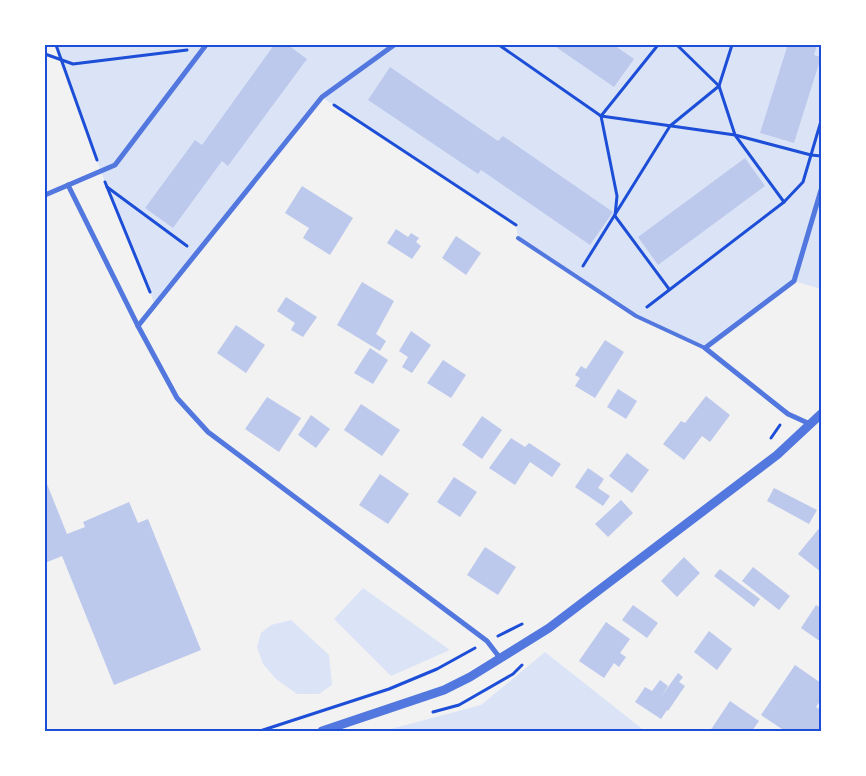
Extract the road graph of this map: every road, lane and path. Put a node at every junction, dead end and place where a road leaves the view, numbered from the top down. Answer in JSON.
{"nodes":[{"id":1,"x":56,"y":45,"type":"edge"},
{"id":2,"x":394,"y":45,"type":"edge"},
{"id":3,"x":499,"y":45,"type":"edge"},
{"id":4,"x":658,"y":45,"type":"edge"},
{"id":5,"x":677,"y":45,"type":"edge"},
{"id":6,"x":732,"y":45,"type":"edge"},
{"id":7,"x":205,"y":46,"type":"edge"},
{"id":8,"x":45,"y":54,"type":"edge"},
{"id":9,"x":61,"y":59,"type":"junction"},
{"id":10,"x":719,"y":86,"type":"junction"},
{"id":11,"x":322,"y":98,"type":"junction"},
{"id":12,"x":601,"y":116,"type":"junction"},
{"id":13,"x":821,"y":121,"type":"edge"},
{"id":14,"x":670,"y":126,"type":"junction"},
{"id":15,"x":735,"y":135,"type":"junction"},
{"id":16,"x":811,"y":156,"type":"junction"},
{"id":17,"x":821,"y":156,"type":"edge"},
{"id":18,"x":101,"y":172,"type":"junction"},
{"id":19,"x":68,"y":185,"type":"junction"},
{"id":20,"x":107,"y":186,"type":"junction"},
{"id":21,"x":821,"y":190,"type":"edge"},
{"id":22,"x":45,"y":195,"type":"edge"},
{"id":23,"x":784,"y":202,"type":"junction"},
{"id":24,"x":615,"y":216,"type":"junction"},
{"id":25,"x":518,"y":238,"type":"joint"},
{"id":26,"x":197,"y":253,"type":"junction"},
{"id":27,"x":577,"y":276,"type":"junction"},
{"id":28,"x":669,"y":289,"type":"junction"},
{"id":29,"x":155,"y":305,"type":"junction"},
{"id":30,"x":636,"y":316,"type":"junction"},
{"id":31,"x":138,"y":326,"type":"junction"},
{"id":32,"x":705,"y":348,"type":"junction"},
{"id":33,"x":788,"y":414,"type":"junction"},
{"id":34,"x":821,"y":414,"type":"edge"},
{"id":35,"x":810,"y":424,"type":"junction"},
{"id":36,"x":767,"y":443,"type":"dead end"},
{"id":37,"x":531,"y":620,"type":"dead end"},
{"id":38,"x":487,"y":641,"type":"junction"},
{"id":39,"x":500,"y":658,"type":"junction"},
{"id":40,"x":260,"y":731,"type":"edge"},
{"id":41,"x":322,"y":731,"type":"edge"}],
"edges":[{"from":1,"to":9,"type":"path"},
{"from":2,"to":11,"type":"street"},
{"from":3,"to":12,"type":"path"},
{"from":4,"to":12,"type":"path"},
{"from":5,"to":10,"type":"path"},
{"from":6,"to":10,"type":"path"},
{"from":7,"to":9,"type":"path"},
{"from":7,"to":18,"type":"street"},
{"from":8,"to":9,"type":"path"},
{"from":9,"to":18,"type":"path"},
{"from":10,"to":14,"type":"path"},
{"from":10,"to":15,"type":"path"},
{"from":11,"to":25,"type":"path"},
{"from":11,"to":26,"type":"street"},
{"from":12,"to":14,"type":"path"},
{"from":12,"to":24,"type":"path"},
{"from":13,"to":16,"type":"path"},
{"from":14,"to":15,"type":"path"},
{"from":14,"to":24,"type":"path"},
{"from":15,"to":16,"type":"path"},
{"from":15,"to":23,"type":"path"},
{"from":16,"to":17,"type":"path"},
{"from":16,"to":23,"type":"path"},
{"from":18,"to":19,"type":"street"},
{"from":18,"to":20,"type":"path"},
{"from":19,"to":22,"type":"street"},
{"from":19,"to":31,"type":"street"},
{"from":20,"to":26,"type":"path"},
{"from":20,"to":29,"type":"path"},
{"from":21,"to":32,"type":"street"},
{"from":23,"to":28,"type":"path"},
{"from":24,"to":27,"type":"path"},
{"from":24,"to":28,"type":"path"},
{"from":25,"to":27,"type":"lane"},
{"from":26,"to":29,"type":"street"},
{"from":27,"to":30,"type":"lane"},
{"from":28,"to":30,"type":"path"},
{"from":29,"to":31,"type":"street"},
{"from":30,"to":32,"type":"lane"},
{"from":31,"to":38,"type":"street"},
{"from":32,"to":33,"type":"street"},
{"from":33,"to":35,"type":"street"},
{"from":33,"to":36,"type":"path"},
{"from":34,"to":35,"type":"street"},
{"from":35,"to":39,"type":"street"},
{"from":37,"to":38,"type":"path"},
{"from":38,"to":39,"type":"street"},
{"from":38,"to":40,"type":"path"},
{"from":39,"to":41,"type":"street"}]}
